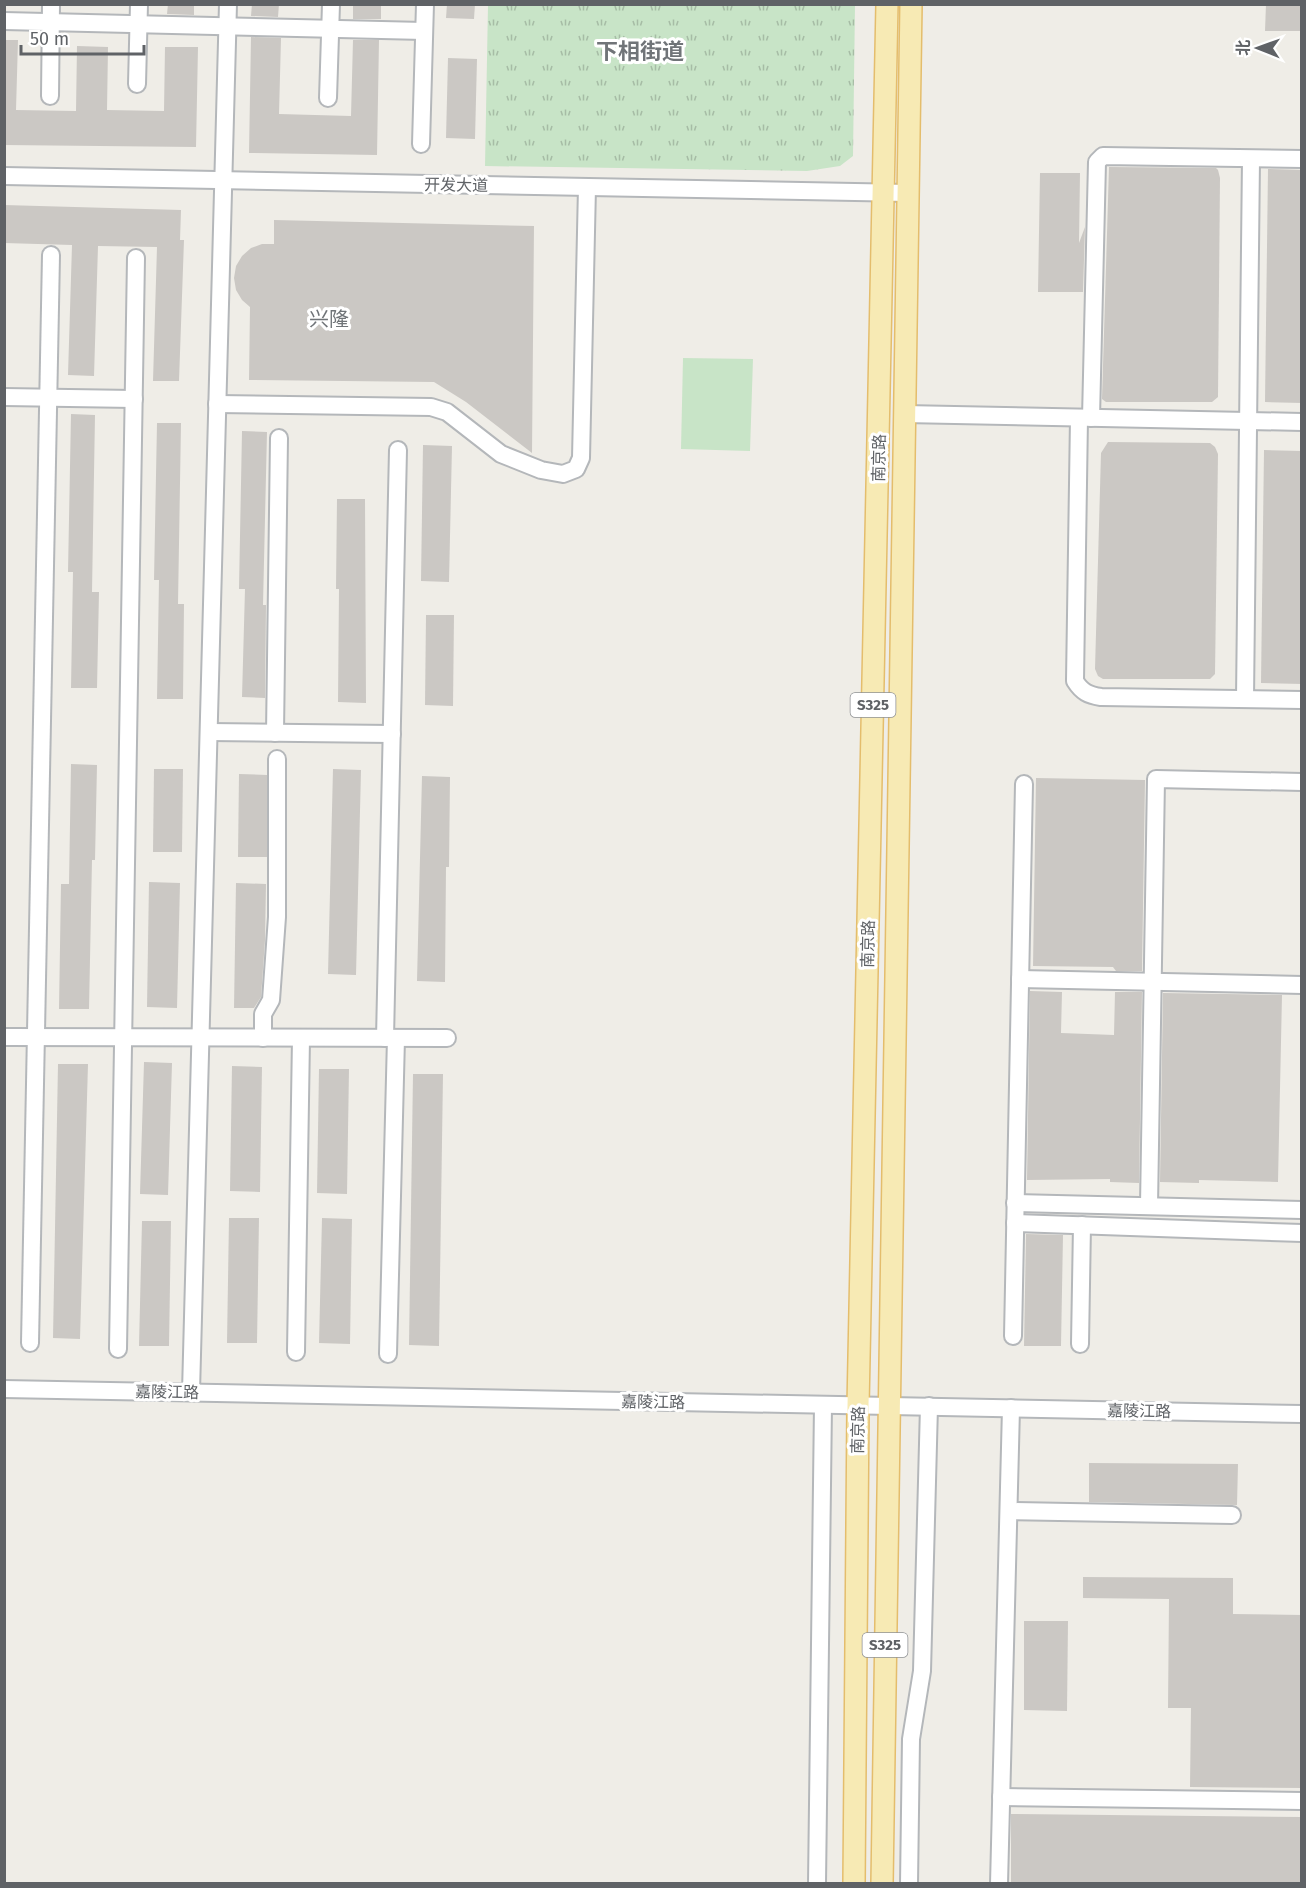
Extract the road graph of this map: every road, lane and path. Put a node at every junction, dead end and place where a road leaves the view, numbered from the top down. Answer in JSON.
{"nodes":[{"id":1,"x":51,"y":4,"type":"edge"},
{"id":2,"x":140,"y":4,"type":"edge"},
{"id":3,"x":228,"y":4,"type":"edge"},
{"id":4,"x":331,"y":4,"type":"edge"},
{"id":5,"x":425,"y":4,"type":"edge"},
{"id":6,"x":887,"y":4,"type":"edge"},
{"id":7,"x":911,"y":4,"type":"edge"},
{"id":8,"x":4,"y":21,"type":"edge"},
{"id":9,"x":51,"y":22,"type":"junction"},
{"id":10,"x":139,"y":24,"type":"junction"},
{"id":11,"x":227,"y":26,"type":"junction"},
{"id":12,"x":330,"y":28,"type":"junction"},
{"id":13,"x":424,"y":31,"type":"junction"},
{"id":14,"x":137,"y":84,"type":"dead end"},
{"id":15,"x":50,"y":96,"type":"dead end"},
{"id":16,"x":328,"y":98,"type":"dead end"},
{"id":17,"x":421,"y":144,"type":"dead end"},
{"id":18,"x":1251,"y":159,"type":"junction"},
{"id":19,"x":1302,"y":159,"type":"edge"},
{"id":20,"x":4,"y":176,"type":"edge"},
{"id":21,"x":223,"y":180,"type":"junction"},
{"id":22,"x":587,"y":187,"type":"junction"},
{"id":23,"x":884,"y":193,"type":"junction"},
{"id":24,"x":908,"y":193,"type":"junction"},
{"id":25,"x":51,"y":255,"type":"dead end"},
{"id":26,"x":136,"y":258,"type":"dead end"},
{"id":27,"x":4,"y":397,"type":"edge"},
{"id":28,"x":48,"y":398,"type":"junction"},
{"id":29,"x":134,"y":399,"type":"junction"},
{"id":30,"x":217,"y":404,"type":"junction"},
{"id":31,"x":904,"y":414,"type":"junction"},
{"id":32,"x":1085,"y":418,"type":"junction"},
{"id":33,"x":1248,"y":421,"type":"junction"},
{"id":34,"x":1302,"y":422,"type":"edge"},
{"id":35,"x":279,"y":438,"type":"dead end"},
{"id":36,"x":398,"y":450,"type":"dead end"},
{"id":37,"x":1245,"y":699,"type":"junction"},
{"id":38,"x":1302,"y":700,"type":"edge"},
{"id":39,"x":209,"y":732,"type":"junction"},
{"id":40,"x":275,"y":733,"type":"junction"},
{"id":41,"x":392,"y":734,"type":"junction"},
{"id":42,"x":277,"y":759,"type":"dead end"},
{"id":43,"x":1302,"y":782,"type":"edge"},
{"id":44,"x":1024,"y":784,"type":"dead end"},
{"id":45,"x":1020,"y":979,"type":"junction"},
{"id":46,"x":1153,"y":982,"type":"junction"},
{"id":47,"x":1302,"y":986,"type":"edge"},
{"id":48,"x":4,"y":1037,"type":"edge"},
{"id":49,"x":36,"y":1037,"type":"junction"},
{"id":50,"x":123,"y":1038,"type":"junction"},
{"id":51,"x":201,"y":1038,"type":"junction"},
{"id":52,"x":263,"y":1038,"type":"junction"},
{"id":53,"x":301,"y":1038,"type":"junction"},
{"id":54,"x":390,"y":1038,"type":"junction"},
{"id":55,"x":447,"y":1038,"type":"dead end"},
{"id":56,"x":1015,"y":1203,"type":"junction"},
{"id":57,"x":1149,"y":1206,"type":"junction"},
{"id":58,"x":1302,"y":1210,"type":"edge"},
{"id":59,"x":1015,"y":1223,"type":"junction"},
{"id":60,"x":1082,"y":1225,"type":"junction"},
{"id":61,"x":1302,"y":1233,"type":"edge"},
{"id":62,"x":1013,"y":1336,"type":"dead end"},
{"id":63,"x":30,"y":1343,"type":"dead end"},
{"id":64,"x":1080,"y":1344,"type":"dead end"},
{"id":65,"x":118,"y":1349,"type":"dead end"},
{"id":66,"x":296,"y":1352,"type":"dead end"},
{"id":67,"x":388,"y":1354,"type":"dead end"},
{"id":68,"x":4,"y":1389,"type":"edge"},
{"id":69,"x":191,"y":1392,"type":"junction"},
{"id":70,"x":823,"y":1405,"type":"junction"},
{"id":71,"x":858,"y":1406,"type":"junction"},
{"id":72,"x":889,"y":1406,"type":"junction"},
{"id":73,"x":929,"y":1406,"type":"junction"},
{"id":74,"x":1011,"y":1408,"type":"junction"},
{"id":75,"x":1302,"y":1414,"type":"edge"},
{"id":76,"x":1009,"y":1511,"type":"junction"},
{"id":77,"x":1232,"y":1515,"type":"dead end"},
{"id":78,"x":1001,"y":1797,"type":"junction"},
{"id":79,"x":1302,"y":1801,"type":"edge"},
{"id":80,"x":817,"y":1884,"type":"edge"},
{"id":81,"x":854,"y":1884,"type":"edge"},
{"id":82,"x":882,"y":1884,"type":"edge"},
{"id":83,"x":909,"y":1884,"type":"edge"},
{"id":84,"x":999,"y":1884,"type":"edge"}],
"edges":[{"from":1,"to":9,"type":"street"},
{"from":2,"to":10,"type":"street"},
{"from":3,"to":11,"type":"street"},
{"from":4,"to":12,"type":"street"},
{"from":5,"to":13,"type":"street"},
{"from":6,"to":23,"type":"main road","name":"南京路","number":"S325"},
{"from":7,"to":24,"type":"main road","name":"南京路","number":"S325"},
{"from":8,"to":9,"type":"street"},
{"from":9,"to":10,"type":"street"},
{"from":9,"to":15,"type":"street"},
{"from":10,"to":11,"type":"street"},
{"from":10,"to":14,"type":"street"},
{"from":11,"to":12,"type":"street"},
{"from":11,"to":21,"type":"street"},
{"from":12,"to":13,"type":"street"},
{"from":12,"to":16,"type":"street"},
{"from":13,"to":17,"type":"street"},
{"from":18,"to":19,"type":"street"},
{"from":18,"to":32,"type":"street"},
{"from":18,"to":33,"type":"street"},
{"from":20,"to":21,"type":"street","name":"开发大道"},
{"from":21,"to":22,"type":"street","name":"开发大道"},
{"from":21,"to":30,"type":"street"},
{"from":22,"to":23,"type":"street","name":"开发大道"},
{"from":22,"to":30,"type":"street"},
{"from":23,"to":24,"type":"street","name":"开发大道"},
{"from":23,"to":71,"type":"main road","name":"南京路","number":"S325"},
{"from":24,"to":31,"type":"main road","name":"南京路","number":"S325"},
{"from":25,"to":28,"type":"street"},
{"from":26,"to":29,"type":"street"},
{"from":27,"to":28,"type":"street"},
{"from":28,"to":29,"type":"street"},
{"from":28,"to":49,"type":"street"},
{"from":29,"to":50,"type":"street"},
{"from":30,"to":39,"type":"street"},
{"from":31,"to":32,"type":"street"},
{"from":31,"to":72,"type":"main road","name":"南京路","number":"S325"},
{"from":32,"to":33,"type":"street"},
{"from":32,"to":37,"type":"street"},
{"from":33,"to":34,"type":"street"},
{"from":33,"to":37,"type":"street"},
{"from":35,"to":40,"type":"street"},
{"from":36,"to":41,"type":"street"},
{"from":37,"to":38,"type":"street"},
{"from":39,"to":40,"type":"street"},
{"from":39,"to":51,"type":"street"},
{"from":40,"to":41,"type":"street"},
{"from":41,"to":54,"type":"street"},
{"from":42,"to":52,"type":"street"},
{"from":43,"to":46,"type":"street"},
{"from":44,"to":45,"type":"street"},
{"from":45,"to":46,"type":"street"},
{"from":45,"to":56,"type":"street"},
{"from":46,"to":47,"type":"street"},
{"from":46,"to":57,"type":"street"},
{"from":48,"to":49,"type":"street"},
{"from":49,"to":50,"type":"street"},
{"from":49,"to":63,"type":"street"},
{"from":50,"to":51,"type":"street"},
{"from":50,"to":65,"type":"street"},
{"from":51,"to":52,"type":"street"},
{"from":51,"to":69,"type":"street"},
{"from":52,"to":53,"type":"street"},
{"from":53,"to":54,"type":"street"},
{"from":53,"to":66,"type":"street"},
{"from":54,"to":55,"type":"street"},
{"from":54,"to":67,"type":"street"},
{"from":56,"to":57,"type":"street"},
{"from":56,"to":59,"type":"street"},
{"from":57,"to":58,"type":"street"},
{"from":59,"to":60,"type":"street"},
{"from":59,"to":62,"type":"street"},
{"from":60,"to":61,"type":"street"},
{"from":60,"to":64,"type":"street"},
{"from":68,"to":69,"type":"street","name":"嘉陵江路"},
{"from":69,"to":70,"type":"street","name":"嘉陵江路"},
{"from":70,"to":71,"type":"street","name":"嘉陵江路"},
{"from":70,"to":80,"type":"street"},
{"from":71,"to":72,"type":"street","name":"嘉陵江路"},
{"from":71,"to":81,"type":"main road","name":"南京路","number":"S325"},
{"from":72,"to":73,"type":"street","name":"嘉陵江路"},
{"from":72,"to":82,"type":"main road","name":"南京路","number":"S325"},
{"from":73,"to":74,"type":"street","name":"嘉陵江路"},
{"from":73,"to":83,"type":"street"},
{"from":74,"to":75,"type":"street","name":"嘉陵江路"},
{"from":74,"to":76,"type":"street"},
{"from":76,"to":77,"type":"street"},
{"from":76,"to":78,"type":"street"},
{"from":78,"to":79,"type":"street"},
{"from":78,"to":84,"type":"street"}]}
